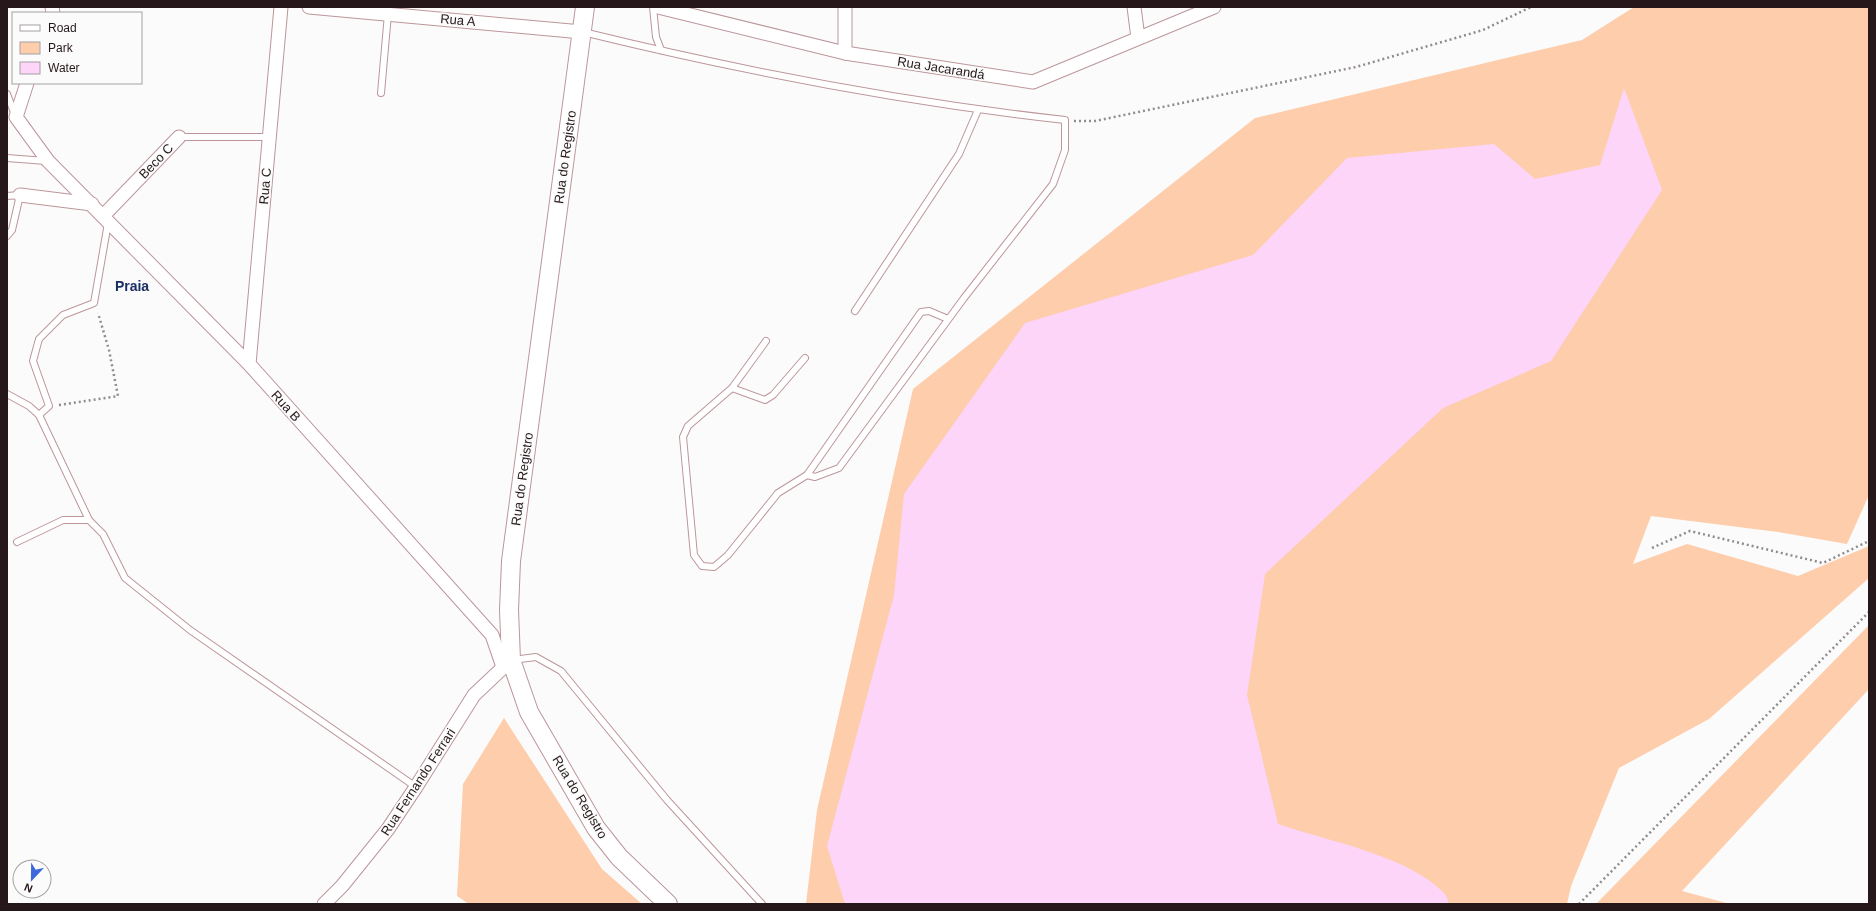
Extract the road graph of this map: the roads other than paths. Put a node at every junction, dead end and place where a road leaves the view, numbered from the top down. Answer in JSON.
{"nodes":[{"id":1,"x":282,"y":7,"type":"edge"},
{"id":2,"x":309,"y":7,"type":"edge"},
{"id":3,"x":585,"y":7,"type":"edge"},
{"id":4,"x":652,"y":7,"type":"edge"},
{"id":5,"x":658,"y":7,"type":"edge"},
{"id":6,"x":845,"y":7,"type":"edge"},
{"id":7,"x":1134,"y":7,"type":"edge"},
{"id":8,"x":1214,"y":7,"type":"edge"},
{"id":9,"x":368,"y":10,"type":"edge"},
{"id":10,"x":422,"y":12,"type":"edge"},
{"id":11,"x":388,"y":14,"type":"junction"},
{"id":12,"x":582,"y":32,"type":"junction"},
{"id":13,"x":1138,"y":38,"type":"junction"},
{"id":14,"x":661,"y":50,"type":"junction"},
{"id":15,"x":845,"y":53,"type":"junction"},
{"id":16,"x":26,"y":84,"type":"edge"},
{"id":17,"x":7,"y":94,"type":"edge"},
{"id":18,"x":381,"y":94,"type":"dead end"},
{"id":19,"x":978,"y":110,"type":"junction"},
{"id":20,"x":16,"y":118,"type":"junction"},
{"id":21,"x":270,"y":136,"type":"junction"},
{"id":22,"x":179,"y":137,"type":"joint"},
{"id":23,"x":7,"y":158,"type":"edge"},
{"id":24,"x":48,"y":161,"type":"junction"},
{"id":25,"x":20,"y":195,"type":"junction"},
{"id":26,"x":7,"y":196,"type":"edge"},
{"id":27,"x":92,"y":204,"type":"junction"},
{"id":28,"x":106,"y":219,"type":"junction"},
{"id":29,"x":7,"y":236,"type":"edge"},
{"id":30,"x":855,"y":311,"type":"dead end"},
{"id":31,"x":948,"y":319,"type":"junction"},
{"id":32,"x":766,"y":341,"type":"dead end"},
{"id":33,"x":805,"y":358,"type":"dead end"},
{"id":34,"x":249,"y":364,"type":"junction"},
{"id":35,"x":732,"y":388,"type":"junction"},
{"id":36,"x":7,"y":394,"type":"edge"},
{"id":37,"x":39,"y":415,"type":"junction"},
{"id":38,"x":807,"y":474,"type":"junction"},
{"id":39,"x":89,"y":520,"type":"junction"},
{"id":40,"x":17,"y":542,"type":"dead end"},
{"id":41,"x":507,"y":664,"type":"junction"},
{"id":42,"x":416,"y":787,"type":"junction"},
{"id":43,"x":324,"y":904,"type":"edge"},
{"id":44,"x":668,"y":904,"type":"edge"},
{"id":45,"x":762,"y":904,"type":"edge"}],
"edges":[{"from":1,"to":21,"type":"street","name":"Rua C"},
{"from":2,"to":9,"type":"street","name":"Rua A"},
{"from":3,"to":12,"type":"main road","name":"Rua do Registro"},
{"from":4,"to":14,"type":"lane"},
{"from":5,"to":15,"type":"street","name":"Rua Jacarandá"},
{"from":6,"to":15,"type":"street"},
{"from":7,"to":13,"type":"street"},
{"from":8,"to":13,"type":"street","name":"Rua Jacarandá"},
{"from":9,"to":11,"type":"street","name":"Rua A"},
{"from":10,"to":11,"type":"street","name":"Rua A"},
{"from":10,"to":12,"type":"street","name":"Rua A"},
{"from":11,"to":18,"type":"lane"},
{"from":12,"to":14,"type":"lane"},
{"from":12,"to":41,"type":"main road","name":"Rua do Registro"},
{"from":13,"to":15,"type":"street","name":"Rua Jacarandá"},
{"from":14,"to":19,"type":"lane"},
{"from":16,"to":20,"type":"street"},
{"from":17,"to":20,"type":"lane"},
{"from":19,"to":30,"type":"lane"},
{"from":19,"to":31,"type":"lane"},
{"from":20,"to":24,"type":"street","name":"Rua B"},
{"from":21,"to":22,"type":"lane","name":"Beco C"},
{"from":21,"to":34,"type":"street","name":"Rua C"},
{"from":22,"to":28,"type":"street","name":"Beco C"},
{"from":23,"to":24,"type":"lane"},
{"from":24,"to":27,"type":"street","name":"Rua B"},
{"from":25,"to":26,"type":"lane"},
{"from":25,"to":27,"type":"street"},
{"from":25,"to":29,"type":"lane"},
{"from":27,"to":28,"type":"street","name":"Rua B"},
{"from":28,"to":34,"type":"street","name":"Rua B"},
{"from":28,"to":37,"type":"lane"},
{"from":31,"to":38,"type":"lane"},
{"from":31,"to":38,"type":"lane"},
{"from":32,"to":35,"type":"lane"},
{"from":33,"to":35,"type":"lane"},
{"from":34,"to":41,"type":"street","name":"Rua B"},
{"from":35,"to":38,"type":"lane"},
{"from":36,"to":37,"type":"lane"},
{"from":37,"to":39,"type":"lane"},
{"from":39,"to":40,"type":"lane"},
{"from":39,"to":42,"type":"lane"},
{"from":41,"to":42,"type":"street","name":"Rua Fernando Ferrari"},
{"from":41,"to":44,"type":"main road","name":"Rua do Registro"},
{"from":41,"to":45,"type":"lane"},
{"from":42,"to":43,"type":"street","name":"Rua Fernando Ferrari"}]}
